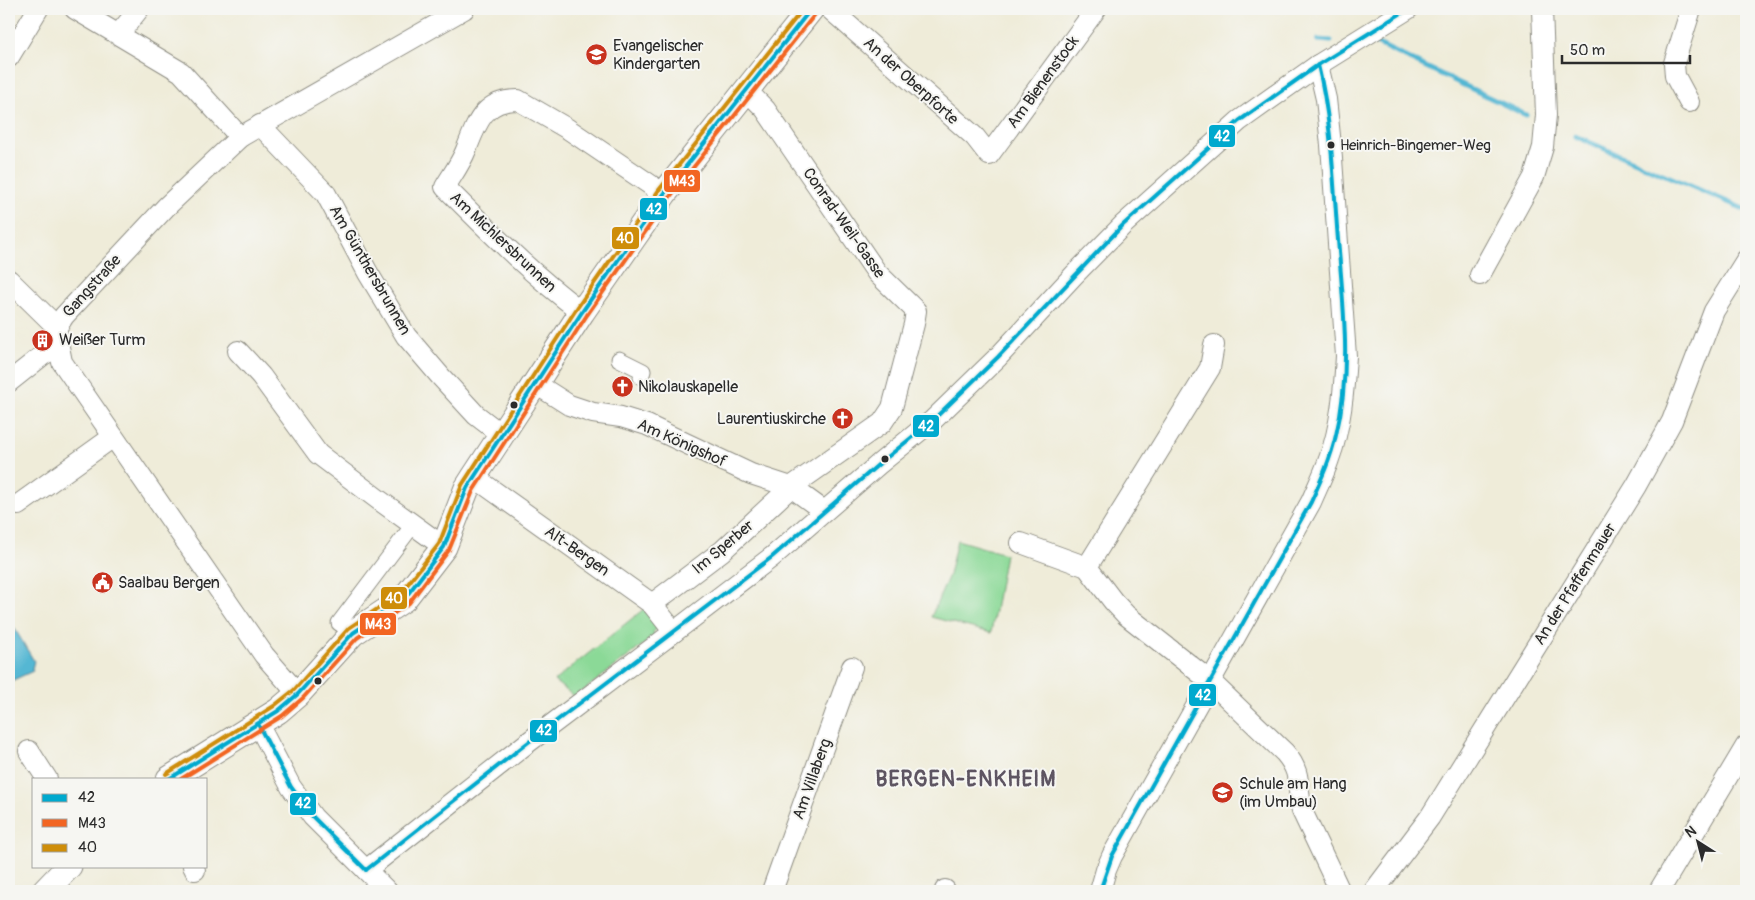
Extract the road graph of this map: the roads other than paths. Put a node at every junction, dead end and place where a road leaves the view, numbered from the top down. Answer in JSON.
{"nodes":[{"id":1,"x":38,"y":9,"type":"edge"},
{"id":2,"x":75,"y":9,"type":"edge"},
{"id":3,"x":139,"y":9,"type":"edge"},
{"id":4,"x":464,"y":9,"type":"edge"},
{"id":5,"x":1096,"y":9,"type":"edge"},
{"id":6,"x":1408,"y":9,"type":"edge"},
{"id":7,"x":1542,"y":9,"type":"edge"},
{"id":8,"x":1691,"y":9,"type":"edge"},
{"id":9,"x":811,"y":10,"type":"edge"},
{"id":10,"x":119,"y":34,"type":"junction"},
{"id":11,"x":9,"y":57,"type":"edge"},
{"id":12,"x":1318,"y":64,"type":"junction"},
{"id":13,"x":748,"y":91,"type":"junction"},
{"id":14,"x":1689,"y":102,"type":"dead end"},
{"id":15,"x":260,"y":124,"type":"junction"},
{"id":16,"x":240,"y":137,"type":"junction"},
{"id":17,"x":989,"y":155,"type":"joint"},
{"id":18,"x":664,"y":194,"type":"junction"},
{"id":19,"x":1746,"y":260,"type":"edge"},
{"id":20,"x":1480,"y":275,"type":"dead end"},
{"id":21,"x":9,"y":280,"type":"edge"},
{"id":22,"x":582,"y":312,"type":"junction"},
{"id":23,"x":58,"y":336,"type":"junction"},
{"id":24,"x":1214,"y":346,"type":"dead end"},
{"id":25,"x":238,"y":351,"type":"dead end"},
{"id":26,"x":619,"y":358,"type":"dead end"},
{"id":27,"x":641,"y":376,"type":"dead end"},
{"id":28,"x":9,"y":382,"type":"edge"},
{"id":29,"x":536,"y":384,"type":"junction"},
{"id":30,"x":502,"y":436,"type":"junction"},
{"id":31,"x":113,"y":437,"type":"junction"},
{"id":32,"x":474,"y":477,"type":"junction"},
{"id":33,"x":791,"y":487,"type":"junction"},
{"id":34,"x":18,"y":505,"type":"dead end"},
{"id":35,"x":824,"y":512,"type":"junction"},
{"id":36,"x":413,"y":525,"type":"junction"},
{"id":37,"x":1021,"y":543,"type":"dead end"},
{"id":38,"x":444,"y":547,"type":"junction"},
{"id":39,"x":1086,"y":567,"type":"junction"},
{"id":40,"x":652,"y":604,"type":"junction"},
{"id":41,"x":353,"y":632,"type":"junction"},
{"id":42,"x":674,"y":632,"type":"junction"},
{"id":43,"x":852,"y":667,"type":"dead end"},
{"id":44,"x":1210,"y":681,"type":"junction"},
{"id":45,"x":298,"y":694,"type":"junction"},
{"id":46,"x":258,"y":724,"type":"junction"},
{"id":47,"x":1746,"y":746,"type":"edge"},
{"id":48,"x":28,"y":751,"type":"dead end"},
{"id":49,"x":46,"y":778,"type":"edge"},
{"id":50,"x":171,"y":778,"type":"edge"},
{"id":51,"x":67,"y":868,"type":"edge"},
{"id":52,"x":366,"y":870,"type":"junction"},
{"id":53,"x":45,"y":891,"type":"edge"},
{"id":54,"x":387,"y":891,"type":"edge"},
{"id":55,"x":772,"y":891,"type":"edge"},
{"id":56,"x":1100,"y":891,"type":"edge"},
{"id":57,"x":1340,"y":891,"type":"edge"},
{"id":58,"x":1374,"y":891,"type":"edge"},
{"id":59,"x":1659,"y":891,"type":"edge"}],
"edges":[{"from":1,"to":11,"type":"street"},
{"from":2,"to":10,"type":"street"},
{"from":3,"to":10,"type":"street"},
{"from":4,"to":15,"type":"street","name":"Gangstraße"},
{"from":5,"to":17,"type":"street","name":"Am Bienenstock"},
{"from":6,"to":12,"type":"street"},
{"from":7,"to":20,"type":"street"},
{"from":8,"to":14,"type":"street"},
{"from":9,"to":13,"type":"street"},
{"from":9,"to":17,"type":"street","name":"An der Oberpforte"},
{"from":10,"to":16,"type":"street"},
{"from":12,"to":35,"type":"street"},
{"from":12,"to":44,"type":"street"},
{"from":13,"to":18,"type":"street"},
{"from":13,"to":33,"type":"street","name":"Conrad-Weil-Gasse"},
{"from":15,"to":16,"type":"street","name":"Gangstraße"},
{"from":15,"to":30,"type":"street","name":"Am Günthersbrunnen"},
{"from":16,"to":23,"type":"street","name":"Gangstraße"},
{"from":18,"to":22,"type":"street"},
{"from":18,"to":22,"type":"street","name":"Am Michlersbrunnen"},
{"from":19,"to":58,"type":"street","name":"An der Pfaffenmauer"},
{"from":21,"to":23,"type":"street"},
{"from":22,"to":29,"type":"street"},
{"from":23,"to":28,"type":"street","name":"Gangstraße"},
{"from":23,"to":31,"type":"street"},
{"from":24,"to":39,"type":"street"},
{"from":25,"to":36,"type":"street"},
{"from":26,"to":27,"type":"street"},
{"from":29,"to":30,"type":"street"},
{"from":29,"to":33,"type":"street","name":"Am Königshof"},
{"from":30,"to":32,"type":"street"},
{"from":31,"to":34,"type":"street"},
{"from":31,"to":45,"type":"street"},
{"from":32,"to":38,"type":"street"},
{"from":32,"to":40,"type":"street","name":"Alt-Bergen"},
{"from":33,"to":35,"type":"street","name":"Am Königshof"},
{"from":33,"to":40,"type":"street","name":"Im Sperber"},
{"from":35,"to":42,"type":"street"},
{"from":36,"to":38,"type":"street"},
{"from":36,"to":41,"type":"street"},
{"from":37,"to":39,"type":"street"},
{"from":38,"to":41,"type":"street"},
{"from":39,"to":44,"type":"street"},
{"from":40,"to":42,"type":"street","name":"Alt-Bergen"},
{"from":41,"to":45,"type":"street"},
{"from":42,"to":52,"type":"street"},
{"from":43,"to":55,"type":"street","name":"Am Villaberg"},
{"from":44,"to":56,"type":"street"},
{"from":44,"to":57,"type":"street"},
{"from":45,"to":46,"type":"street"},
{"from":46,"to":50,"type":"street"},
{"from":46,"to":52,"type":"street"},
{"from":47,"to":59,"type":"street"},
{"from":48,"to":49,"type":"street"},
{"from":51,"to":53,"type":"street"},
{"from":52,"to":54,"type":"street"}]}
